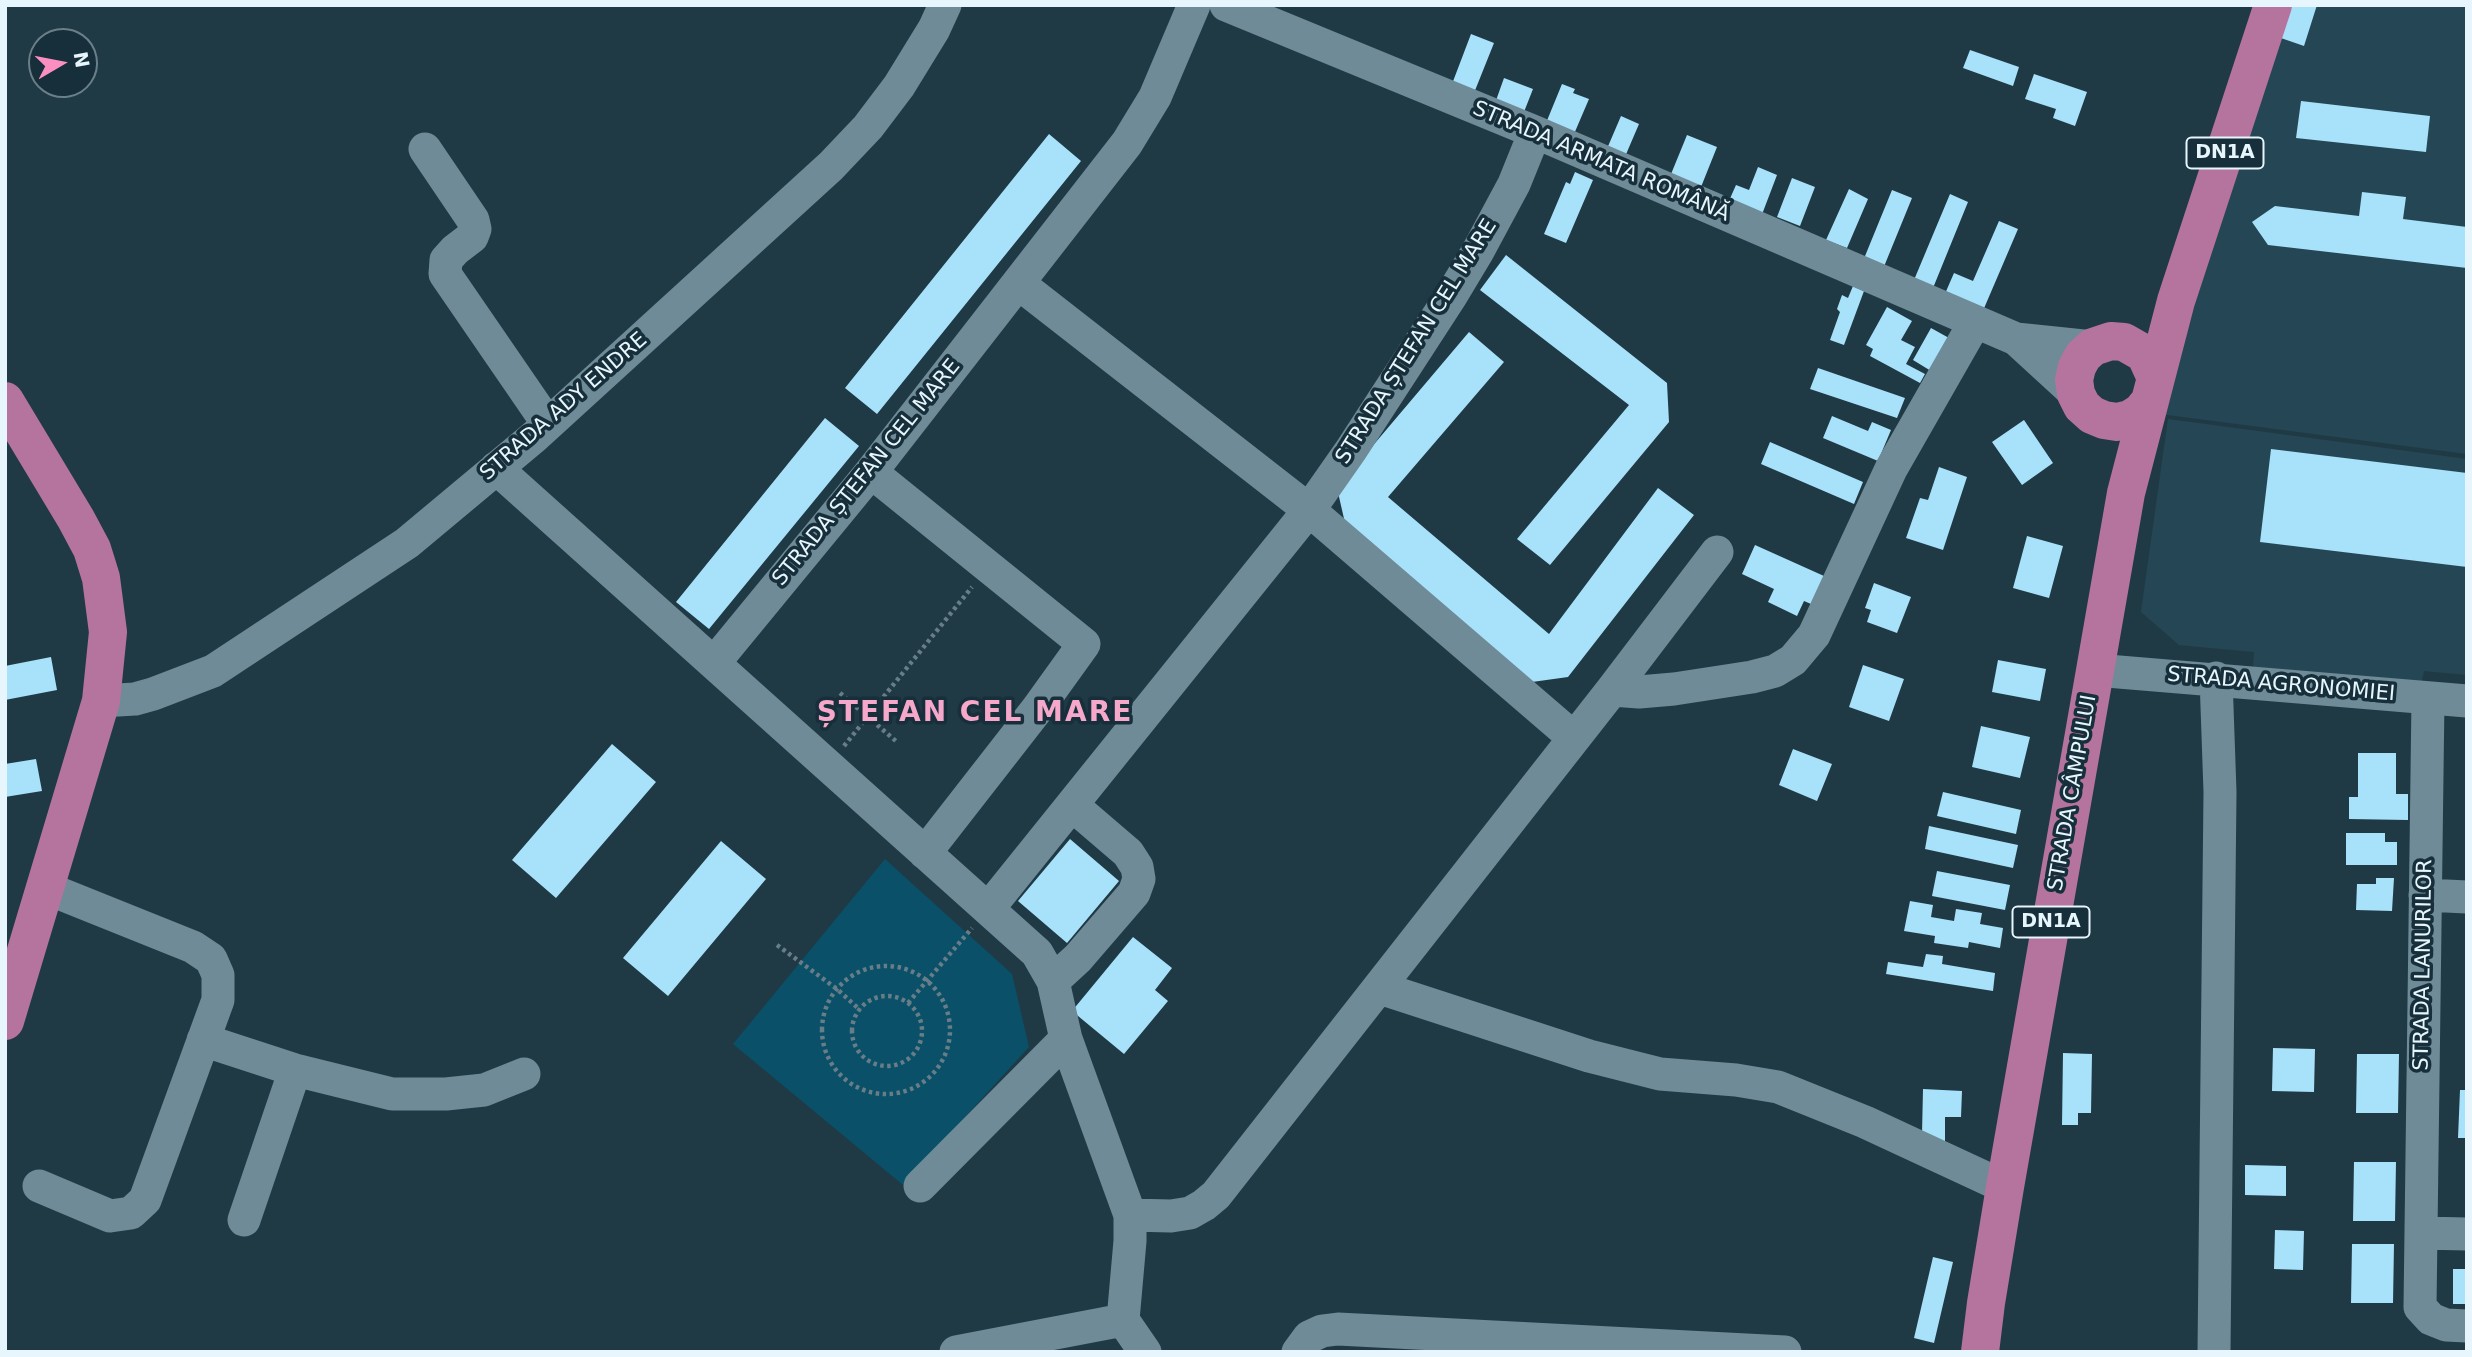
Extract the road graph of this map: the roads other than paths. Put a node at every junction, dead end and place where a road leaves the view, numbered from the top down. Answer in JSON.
{"nodes":[{"id":1,"x":945,"y":5,"type":"edge"},
{"id":2,"x":1194,"y":5,"type":"edge"},
{"id":3,"x":1226,"y":5,"type":"edge"},
{"id":4,"x":2273,"y":5,"type":"edge"},
{"id":5,"x":1535,"y":132,"type":"junction"},
{"id":6,"x":425,"y":149,"type":"dead end"},
{"id":7,"x":1018,"y":283,"type":"junction"},
{"id":8,"x":2176,"y":301,"type":"junction"},
{"id":9,"x":1975,"y":322,"type":"junction"},
{"id":10,"x":2016,"y":339,"type":"junction"},
{"id":11,"x":2102,"y":344,"type":"junction"},
{"id":12,"x":2152,"y":388,"type":"junction"},
{"id":13,"x":5,"y":401,"type":"edge"},
{"id":14,"x":2084,"y":404,"type":"junction"},
{"id":15,"x":548,"y":424,"type":"junction"},
{"id":16,"x":16,"y":435,"type":"edge"},
{"id":17,"x":496,"y":468,"type":"junction"},
{"id":18,"x":871,"y":472,"type":"junction"},
{"id":19,"x":2126,"y":493,"type":"junction"},
{"id":20,"x":1309,"y":510,"type":"junction"},
{"id":21,"x":1717,"y":552,"type":"dead end"},
{"id":22,"x":714,"y":663,"type":"junction"},
{"id":23,"x":2095,"y":670,"type":"junction"},
{"id":24,"x":2216,"y":678,"type":"junction"},
{"id":25,"x":1612,"y":690,"type":"junction"},
{"id":26,"x":2428,"y":698,"type":"junction"},
{"id":27,"x":102,"y":701,"type":"junction"},
{"id":28,"x":2467,"y":701,"type":"edge"},
{"id":29,"x":1574,"y":738,"type":"junction"},
{"id":30,"x":1072,"y":805,"type":"junction"},
{"id":31,"x":925,"y":853,"type":"junction"},
{"id":32,"x":46,"y":888,"type":"junction"},
{"id":33,"x":2425,"y":895,"type":"junction"},
{"id":34,"x":2467,"y":897,"type":"edge"},
{"id":35,"x":988,"y":909,"type":"junction"},
{"id":36,"x":1053,"y":981,"type":"junction"},
{"id":37,"x":1380,"y":988,"type":"junction"},
{"id":38,"x":5,"y":1021,"type":"edge"},
{"id":39,"x":1066,"y":1039,"type":"junction"},
{"id":40,"x":203,"y":1040,"type":"junction"},
{"id":41,"x":295,"y":1070,"type":"junction"},
{"id":42,"x":524,"y":1074,"type":"dead end"},
{"id":43,"x":39,"y":1186,"type":"dead end"},
{"id":44,"x":920,"y":1186,"type":"dead end"},
{"id":45,"x":2005,"y":1187,"type":"junction"},
{"id":46,"x":1130,"y":1215,"type":"junction"},
{"id":47,"x":244,"y":1220,"type":"dead end"},
{"id":48,"x":2421,"y":1233,"type":"junction"},
{"id":49,"x":2467,"y":1234,"type":"edge"},
{"id":50,"x":1122,"y":1320,"type":"junction"},
{"id":51,"x":2467,"y":1326,"type":"edge"},
{"id":52,"x":956,"y":1352,"type":"edge"},
{"id":53,"x":1145,"y":1352,"type":"edge"},
{"id":54,"x":1298,"y":1352,"type":"edge"},
{"id":55,"x":1785,"y":1352,"type":"edge"},
{"id":56,"x":1980,"y":1352,"type":"edge"},
{"id":57,"x":2214,"y":1352,"type":"edge"}],
"edges":[{"from":1,"to":15,"type":"street","name":"STRADA ADY ENDRE"},
{"from":2,"to":7,"type":"street","name":"STRADA ȘTEFAN CEL MARE"},
{"from":3,"to":5,"type":"street","name":"STRADA ARMATA ROMÂNĂ"},
{"from":4,"to":8,"type":"main road","name":"STRADA CÂMPULUI","number":"DN1A"},
{"from":5,"to":9,"type":"street","name":"STRADA ARMATA ROMÂNĂ"},
{"from":5,"to":20,"type":"street","name":"STRADA ȘTEFAN CEL MARE"},
{"from":6,"to":15,"type":"street"},
{"from":7,"to":18,"type":"street","name":"STRADA ȘTEFAN CEL MARE"},
{"from":7,"to":20,"type":"street"},
{"from":8,"to":11,"type":"main road"},
{"from":8,"to":12,"type":"main road","name":"STRADA CÂMPULUI","number":"DN1A"},
{"from":9,"to":10,"type":"street","name":"STRADA ARMATA ROMÂNĂ"},
{"from":9,"to":25,"type":"street"},
{"from":10,"to":11,"type":"street"},
{"from":10,"to":14,"type":"street","name":"STRADA ARMATA ROMÂNĂ"},
{"from":11,"to":12,"type":"main road"},
{"from":11,"to":14,"type":"main road"},
{"from":12,"to":14,"type":"main road"},
{"from":12,"to":19,"type":"main road","name":"STRADA CÂMPULUI","number":"DN1A"},
{"from":13,"to":16,"type":"main road"},
{"from":14,"to":19,"type":"main road"},
{"from":15,"to":17,"type":"street","name":"STRADA ADY ENDRE"},
{"from":16,"to":27,"type":"main road"},
{"from":17,"to":22,"type":"street"},
{"from":17,"to":27,"type":"street","name":"STRADA ADY ENDRE"},
{"from":18,"to":22,"type":"street","name":"STRADA ȘTEFAN CEL MARE"},
{"from":18,"to":31,"type":"street"},
{"from":19,"to":23,"type":"main road","name":"STRADA CÂMPULUI","number":"DN1A"},
{"from":20,"to":29,"type":"street"},
{"from":20,"to":30,"type":"street","name":"STRADA ȘTEFAN CEL MARE"},
{"from":21,"to":25,"type":"street"},
{"from":22,"to":31,"type":"street"},
{"from":23,"to":24,"type":"street","name":"STRADA AGRONOMIEI"},
{"from":23,"to":45,"type":"main road","name":"STRADA CÂMPULUI","number":"DN1A"},
{"from":24,"to":26,"type":"street","name":"STRADA AGRONOMIEI"},
{"from":24,"to":57,"type":"street"},
{"from":25,"to":29,"type":"street"},
{"from":26,"to":28,"type":"street","name":"STRADA AGRONOMIEI"},
{"from":26,"to":33,"type":"street","name":"STRADA LANURILOR"},
{"from":27,"to":32,"type":"main road"},
{"from":29,"to":37,"type":"street"},
{"from":30,"to":35,"type":"street","name":"STRADA ȘTEFAN CEL MARE"},
{"from":30,"to":36,"type":"street"},
{"from":31,"to":35,"type":"street"},
{"from":32,"to":38,"type":"main road"},
{"from":32,"to":40,"type":"street"},
{"from":33,"to":34,"type":"street"},
{"from":33,"to":48,"type":"street","name":"STRADA LANURILOR"},
{"from":35,"to":36,"type":"street"},
{"from":36,"to":39,"type":"street"},
{"from":37,"to":45,"type":"street"},
{"from":37,"to":46,"type":"street"},
{"from":39,"to":44,"type":"street"},
{"from":39,"to":46,"type":"street"},
{"from":40,"to":41,"type":"street"},
{"from":40,"to":43,"type":"street"},
{"from":41,"to":42,"type":"street"},
{"from":41,"to":47,"type":"street"},
{"from":45,"to":56,"type":"main road","name":"STRADA CÂMPULUI","number":"DN1A"},
{"from":46,"to":50,"type":"street"},
{"from":48,"to":49,"type":"street"},
{"from":48,"to":51,"type":"street","name":"STRADA LANURILOR"},
{"from":50,"to":52,"type":"street"},
{"from":50,"to":53,"type":"street"},
{"from":54,"to":55,"type":"street"}]}
